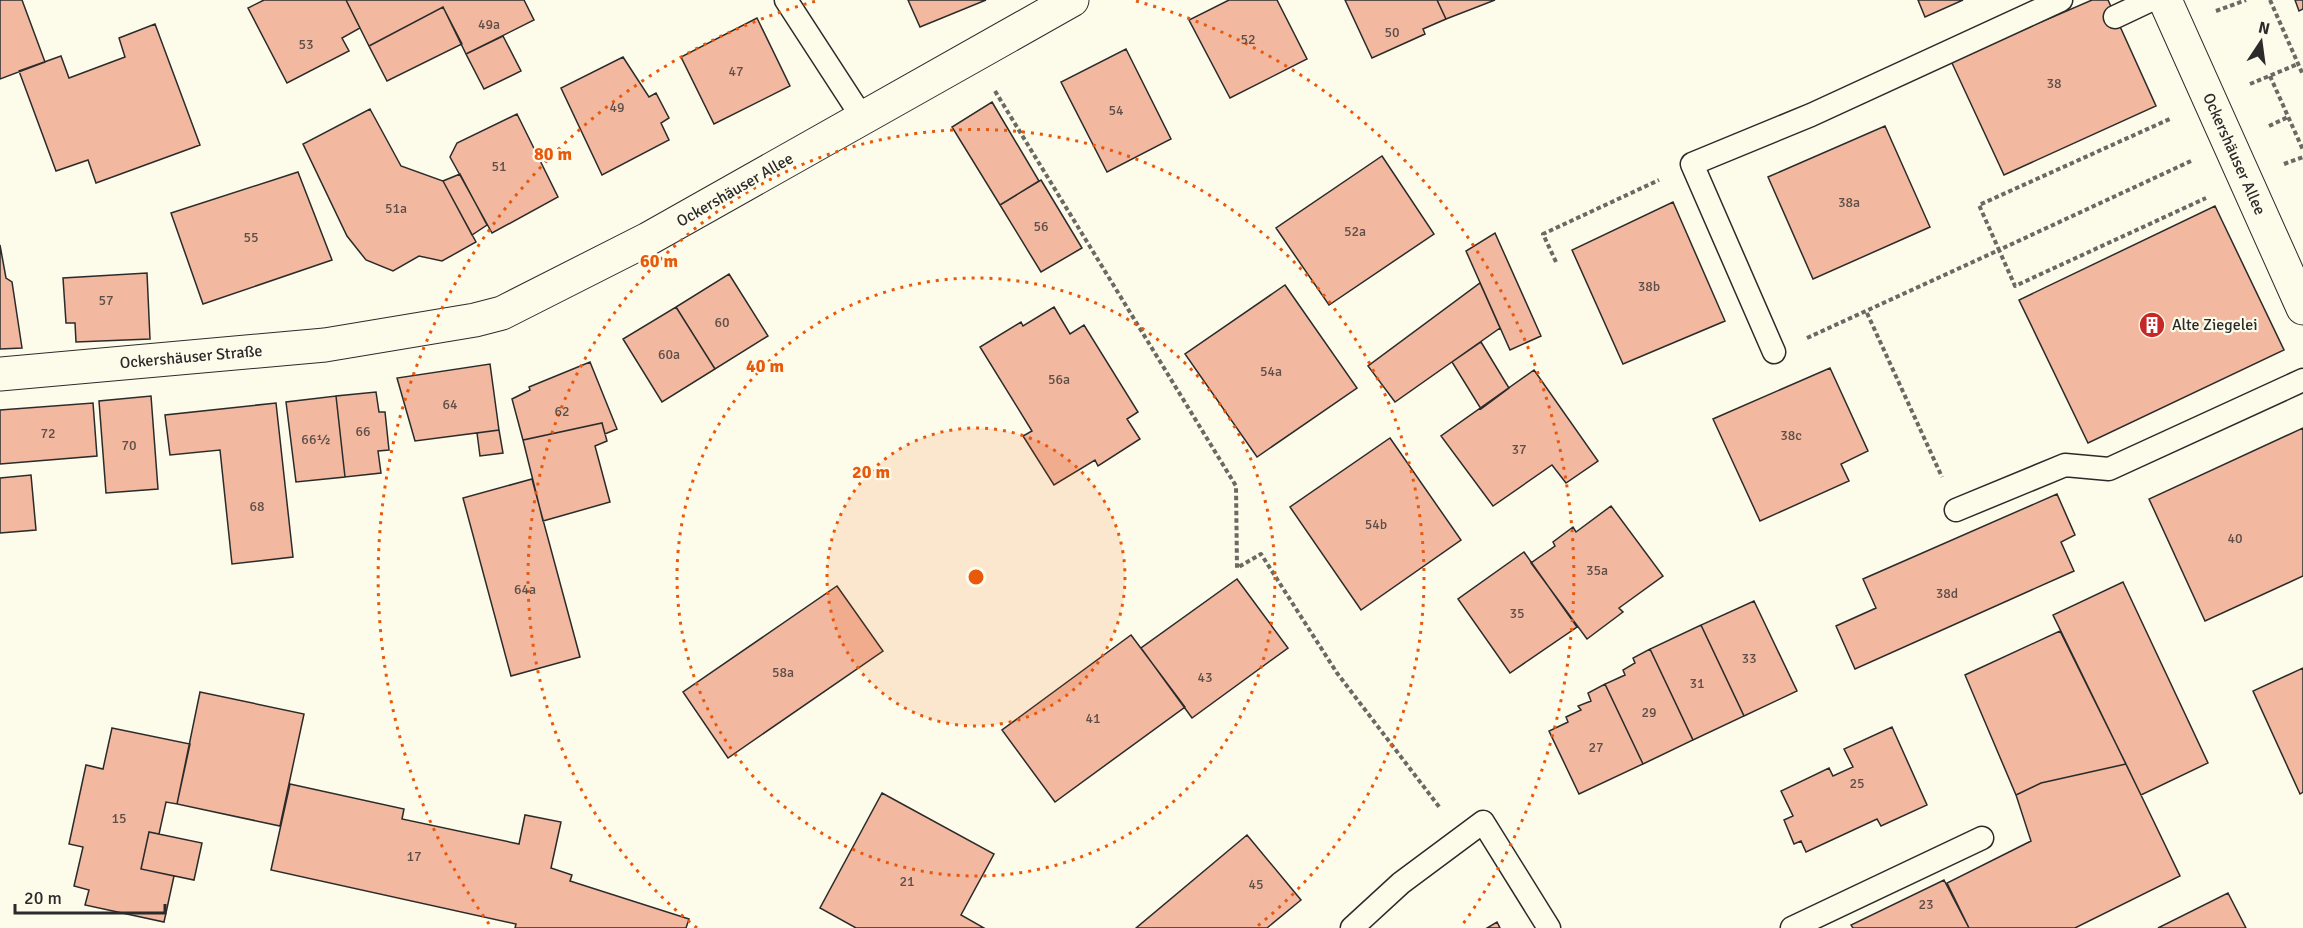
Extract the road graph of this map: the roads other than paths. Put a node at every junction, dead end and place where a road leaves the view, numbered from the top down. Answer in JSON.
{"nodes":[{"id":1,"x":786,"y":0,"type":"edge"},
{"id":2,"x":1072,"y":0,"type":"edge"},
{"id":3,"x":2061,"y":0,"type":"edge"},
{"id":4,"x":2151,"y":0,"type":"edge"},
{"id":5,"x":2165,"y":0,"type":"edge"},
{"id":6,"x":2115,"y":17,"type":"dead end"},
{"id":7,"x":862,"y":117,"type":"junction"},
{"id":8,"x":2303,"y":308,"type":"edge"},
{"id":9,"x":381,"y":336,"type":"joint"},
{"id":10,"x":1774,"y":352,"type":"road end"},
{"id":11,"x":0,"y":374,"type":"edge"},
{"id":12,"x":2303,"y":380,"type":"edge"},
{"id":13,"x":1956,"y":510,"type":"road end"},
{"id":14,"x":1982,"y":838,"type":"dead end"},
{"id":15,"x":1352,"y":928,"type":"edge"},
{"id":16,"x":1550,"y":928,"type":"edge"},
{"id":17,"x":1792,"y":928,"type":"edge"}],
"edges":[{"from":1,"to":7,"type":"lane"},
{"from":2,"to":7,"type":"street","name":"Ockershäuser Allee"},
{"from":3,"to":10,"type":"lane"},
{"from":4,"to":6,"type":"lane"},
{"from":5,"to":8,"type":"street","name":"Ockershäuser Allee"},
{"from":7,"to":9,"type":"street","name":"Ockershäuser Allee"},
{"from":9,"to":11,"type":"street","name":"Ockershäuser Straße"},
{"from":12,"to":13,"type":"lane"},
{"from":14,"to":17,"type":"lane"},
{"from":15,"to":16,"type":"lane"}]}
